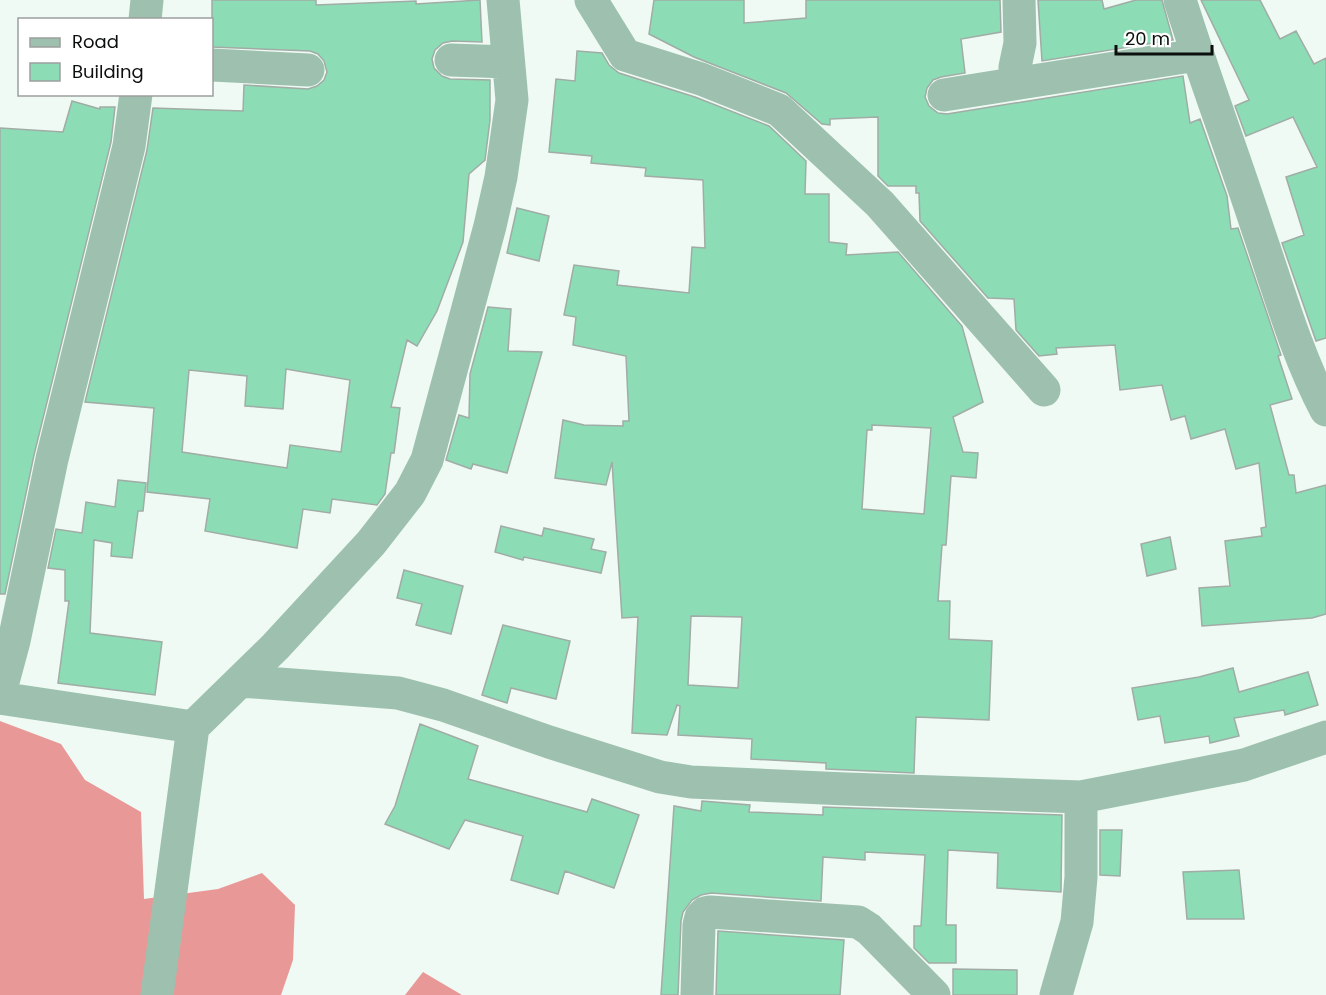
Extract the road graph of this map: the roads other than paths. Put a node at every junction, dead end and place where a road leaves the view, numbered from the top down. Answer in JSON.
{"nodes":[{"id":1,"x":147,"y":0,"type":"edge"},
{"id":2,"x":503,"y":0,"type":"edge"},
{"id":3,"x":591,"y":0,"type":"edge"},
{"id":4,"x":1019,"y":0,"type":"edge"},
{"id":5,"x":1180,"y":0,"type":"edge"},
{"id":6,"x":145,"y":18,"type":"edge"},
{"id":7,"x":1197,"y":56,"type":"junction"},
{"id":8,"x":451,"y":60,"type":"dead end"},
{"id":9,"x":508,"y":62,"type":"junction"},
{"id":10,"x":213,"y":65,"type":"edge"},
{"id":11,"x":308,"y":70,"type":"dead end"},
{"id":12,"x":1015,"y":84,"type":"junction"},
{"id":13,"x":944,"y":95,"type":"dead end"},
{"id":14,"x":136,"y":96,"type":"edge"},
{"id":15,"x":1044,"y":390,"type":"dead end"},
{"id":16,"x":1326,"y":410,"type":"edge"},
{"id":17,"x":241,"y":681,"type":"junction"},
{"id":18,"x":0,"y":693,"type":"edge"},
{"id":19,"x":0,"y":698,"type":"edge"},
{"id":20,"x":193,"y":727,"type":"junction"},
{"id":21,"x":1326,"y":737,"type":"edge"},
{"id":22,"x":1081,"y":797,"type":"junction"},
{"id":23,"x":157,"y":995,"type":"edge"},
{"id":24,"x":697,"y":995,"type":"edge"},
{"id":25,"x":934,"y":995,"type":"edge"},
{"id":26,"x":1056,"y":995,"type":"edge"}],
"edges":[{"from":1,"to":6,"type":"street"},
{"from":2,"to":9,"type":"street"},
{"from":3,"to":15,"type":"street"},
{"from":4,"to":12,"type":"street"},
{"from":5,"to":7,"type":"street"},
{"from":7,"to":12,"type":"street"},
{"from":7,"to":16,"type":"street"},
{"from":8,"to":9,"type":"street"},
{"from":9,"to":17,"type":"street"},
{"from":10,"to":11,"type":"street"},
{"from":12,"to":13,"type":"street"},
{"from":14,"to":18,"type":"street"},
{"from":17,"to":20,"type":"street"},
{"from":17,"to":22,"type":"street"},
{"from":19,"to":20,"type":"street"},
{"from":20,"to":23,"type":"street"},
{"from":21,"to":22,"type":"street"},
{"from":22,"to":26,"type":"street"},
{"from":24,"to":25,"type":"street"}]}
